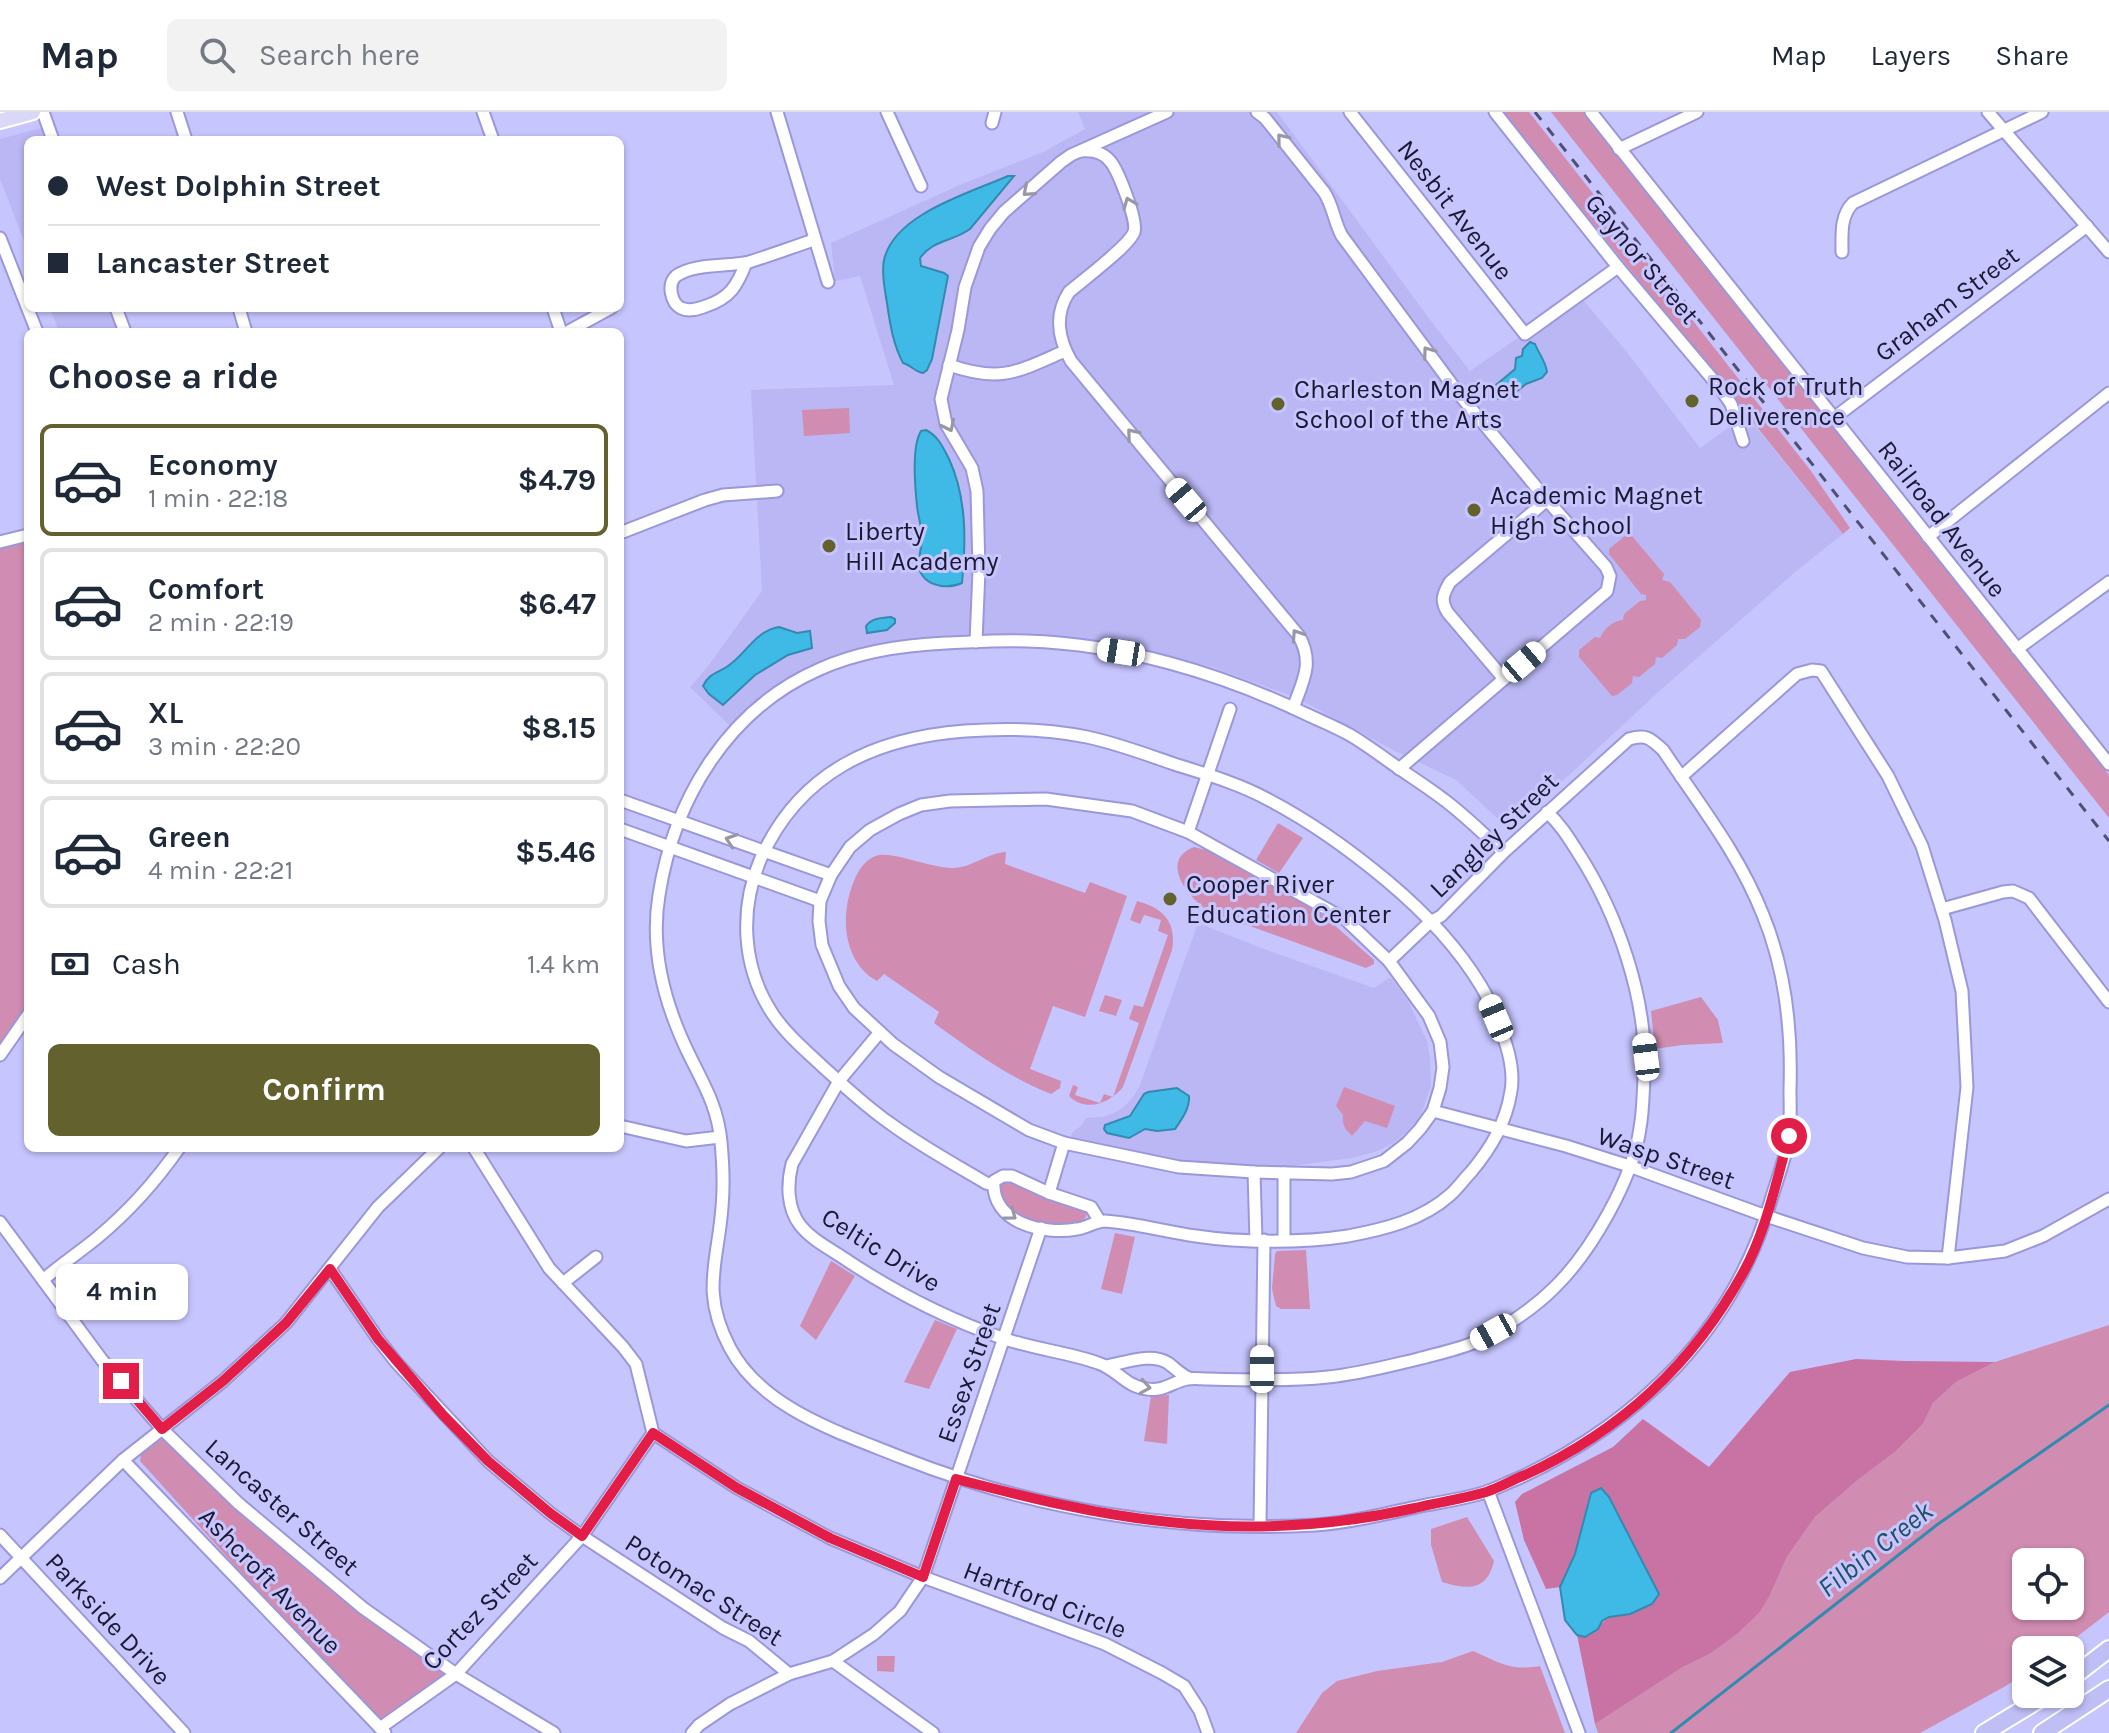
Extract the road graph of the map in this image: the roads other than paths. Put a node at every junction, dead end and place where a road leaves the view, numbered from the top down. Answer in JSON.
{"nodes":[{"id":1,"x":33,"y":112,"type":"edge"},
{"id":2,"x":43,"y":112,"type":"edge"},
{"id":3,"x":177,"y":112,"type":"edge"},
{"id":4,"x":483,"y":112,"type":"edge"},
{"id":5,"x":777,"y":112,"type":"edge"},
{"id":6,"x":887,"y":112,"type":"edge"},
{"id":7,"x":1167,"y":112,"type":"edge"},
{"id":8,"x":1257,"y":112,"type":"edge"},
{"id":9,"x":1350,"y":112,"type":"edge"},
{"id":10,"x":1495,"y":112,"type":"edge"},
{"id":11,"x":1591,"y":112,"type":"edge"},
{"id":12,"x":1697,"y":112,"type":"edge"},
{"id":13,"x":1988,"y":112,"type":"edge"},
{"id":14,"x":2042,"y":112,"type":"edge"},
{"id":15,"x":0,"y":121,"type":"edge"},
{"id":16,"x":2003,"y":130,"type":"junction"},
{"id":17,"x":52,"y":136,"type":"edge"},
{"id":18,"x":185,"y":136,"type":"edge"},
{"id":19,"x":492,"y":136,"type":"edge"},
{"id":20,"x":1619,"y":149,"type":"junction"},
{"id":21,"x":1081,"y":151,"type":"junction"},
{"id":22,"x":921,"y":186,"type":"dead end"},
{"id":23,"x":2087,"y":226,"type":"junction"},
{"id":24,"x":0,"y":238,"type":"edge"},
{"id":25,"x":814,"y":240,"type":"junction"},
{"id":26,"x":1842,"y":252,"type":"dead end"},
{"id":27,"x":2109,"y":252,"type":"edge"},
{"id":28,"x":746,"y":263,"type":"junction"},
{"id":29,"x":1618,"y":267,"type":"junction"},
{"id":30,"x":5,"y":268,"type":"edge"},
{"id":31,"x":828,"y":282,"type":"dead end"},
{"id":32,"x":24,"y":306,"type":"edge"},
{"id":33,"x":603,"y":312,"type":"edge"},
{"id":34,"x":572,"y":328,"type":"edge"},
{"id":35,"x":1065,"y":351,"type":"junction"},
{"id":36,"x":949,"y":365,"type":"junction"},
{"id":37,"x":2109,"y":393,"type":"edge"},
{"id":38,"x":1834,"y":418,"type":"junction"},
{"id":39,"x":1743,"y":441,"type":"dead end"},
{"id":40,"x":777,"y":491,"type":"dead end"},
{"id":41,"x":1547,"y":500,"type":"junction"},
{"id":42,"x":624,"y":531,"type":"edge"},
{"id":43,"x":24,"y":536,"type":"edge"},
{"id":44,"x":1928,"y":537,"type":"junction"},
{"id":45,"x":0,"y":542,"type":"edge"},
{"id":46,"x":2109,"y":582,"type":"edge"},
{"id":47,"x":976,"y":642,"type":"junction"},
{"id":48,"x":2017,"y":649,"type":"junction"},
{"id":49,"x":1504,"y":679,"type":"junction"},
{"id":50,"x":1293,"y":708,"type":"junction"},
{"id":51,"x":1230,"y":709,"type":"dead end"},
{"id":52,"x":2109,"y":764,"type":"edge"},
{"id":53,"x":1399,"y":769,"type":"junction"},
{"id":54,"x":1208,"y":775,"type":"junction"},
{"id":55,"x":1681,"y":777,"type":"junction"},
{"id":56,"x":624,"y":801,"type":"edge"},
{"id":57,"x":1547,"y":812,"type":"junction"},
{"id":58,"x":678,"y":820,"type":"junction"},
{"id":59,"x":624,"y":830,"type":"edge"},
{"id":60,"x":1188,"y":832,"type":"junction"},
{"id":61,"x":668,"y":847,"type":"junction"},
{"id":62,"x":764,"y":851,"type":"junction"},
{"id":63,"x":1504,"y":852,"type":"junction"},
{"id":64,"x":831,"y":875,"type":"junction"},
{"id":65,"x":753,"y":877,"type":"junction"},
{"id":66,"x":820,"y":901,"type":"junction"},
{"id":67,"x":1942,"y":909,"type":"junction"},
{"id":68,"x":1430,"y":922,"type":"junction"},
{"id":69,"x":1389,"y":961,"type":"junction"},
{"id":70,"x":2109,"y":1002,"type":"edge"},
{"id":71,"x":24,"y":1021,"type":"edge"},
{"id":72,"x":880,"y":1032,"type":"junction"},
{"id":73,"x":0,"y":1055,"type":"edge"},
{"id":74,"x":839,"y":1081,"type":"junction"},
{"id":75,"x":1433,"y":1111,"type":"junction"},
{"id":76,"x":624,"y":1127,"type":"edge"},
{"id":77,"x":1501,"y":1129,"type":"junction"},
{"id":78,"x":720,"y":1137,"type":"junction"},
{"id":79,"x":1064,"y":1143,"type":"junction"},
{"id":80,"x":176,"y":1152,"type":"edge"},
{"id":81,"x":435,"y":1152,"type":"edge"},
{"id":82,"x":476,"y":1152,"type":"edge"},
{"id":83,"x":1629,"y":1166,"type":"junction"},
{"id":84,"x":1254,"y":1172,"type":"junction"},
{"id":85,"x":1284,"y":1173,"type":"junction"},
{"id":86,"x":993,"y":1185,"type":"junction"},
{"id":87,"x":1049,"y":1193,"type":"junction"},
{"id":88,"x":2109,"y":1199,"type":"edge"},
{"id":89,"x":1766,"y":1216,"type":"junction"},
{"id":90,"x":1099,"y":1220,"type":"junction"},
{"id":91,"x":0,"y":1222,"type":"edge"},
{"id":92,"x":1041,"y":1228,"type":"junction"},
{"id":93,"x":1260,"y":1240,"type":"junction"},
{"id":94,"x":1284,"y":1240,"type":"junction"},
{"id":95,"x":596,"y":1257,"type":"dead end"},
{"id":96,"x":1948,"y":1258,"type":"junction"},
{"id":97,"x":330,"y":1269,"type":"junction"},
{"id":98,"x":43,"y":1280,"type":"junction"},
{"id":99,"x":563,"y":1283,"type":"junction"},
{"id":100,"x":1004,"y":1339,"type":"junction"},
{"id":101,"x":1106,"y":1366,"type":"junction"},
{"id":102,"x":1189,"y":1378,"type":"junction"},
{"id":103,"x":1262,"y":1380,"type":"junction"},
{"id":104,"x":162,"y":1429,"type":"junction"},
{"id":105,"x":653,"y":1433,"type":"junction"},
{"id":106,"x":123,"y":1460,"type":"junction"},
{"id":107,"x":956,"y":1479,"type":"junction"},
{"id":108,"x":1488,"y":1491,"type":"junction"},
{"id":109,"x":1260,"y":1525,"type":"junction"},
{"id":110,"x":0,"y":1535,"type":"edge"},
{"id":111,"x":582,"y":1536,"type":"junction"},
{"id":112,"x":21,"y":1558,"type":"junction"},
{"id":113,"x":923,"y":1577,"type":"junction"},
{"id":114,"x":0,"y":1578,"type":"edge"},
{"id":115,"x":2109,"y":1649,"type":"edge"},
{"id":116,"x":833,"y":1661,"type":"junction"},
{"id":117,"x":2084,"y":1668,"type":"edge"},
{"id":118,"x":456,"y":1674,"type":"junction"},
{"id":119,"x":789,"y":1674,"type":"junction"},
{"id":120,"x":2109,"y":1689,"type":"edge"},
{"id":121,"x":2025,"y":1708,"type":"edge"},
{"id":122,"x":383,"y":1730,"type":"edge"},
{"id":123,"x":184,"y":1733,"type":"edge"},
{"id":124,"x":554,"y":1733,"type":"edge"},
{"id":125,"x":692,"y":1733,"type":"edge"},
{"id":126,"x":933,"y":1733,"type":"edge"},
{"id":127,"x":1208,"y":1733,"type":"edge"},
{"id":128,"x":1579,"y":1733,"type":"edge"},
{"id":129,"x":1984,"y":1733,"type":"edge"},
{"id":130,"x":2042,"y":1733,"type":"edge"}],
"edges":[{"from":1,"to":15,"type":"main road"},
{"from":2,"to":17,"type":"street"},
{"from":3,"to":18,"type":"street"},
{"from":4,"to":19,"type":"street"},
{"from":5,"to":25,"type":"street"},
{"from":6,"to":22,"type":"street"},
{"from":7,"to":21,"type":"street"},
{"from":41,"to":8,"type":"street","one_way":true},
{"from":9,"to":29,"type":"street","name":"Nesbit Avenue"},
{"from":10,"to":29,"type":"street","name":"Gaynor Street"},
{"from":11,"to":20,"type":"street","name":"Railroad Avenue"},
{"from":12,"to":20,"type":"street"},
{"from":13,"to":16,"type":"street"},
{"from":14,"to":16,"type":"street"},
{"from":16,"to":23,"type":"street"},
{"from":16,"to":26,"type":"street"},
{"from":20,"to":38,"type":"street","name":"Railroad Avenue"},
{"from":35,"to":21,"type":"street","one_way":true},
{"from":21,"to":36,"type":"street","one_way":true},
{"from":23,"to":27,"type":"street"},
{"from":23,"to":38,"type":"street","name":"Graham Street"},
{"from":24,"to":30,"type":"street"},
{"from":25,"to":28,"type":"street"},
{"from":25,"to":31,"type":"street"},
{"from":28,"to":28,"type":"street"},
{"from":29,"to":39,"type":"street","name":"Gaynor Street"},
{"from":30,"to":32,"type":"street"},
{"from":33,"to":34,"type":"street"},
{"from":35,"to":36,"type":"street"},
{"from":50,"to":35,"type":"street","one_way":true},
{"from":36,"to":47,"type":"street","one_way":true},
{"from":37,"to":44,"type":"street"},
{"from":38,"to":44,"type":"street","name":"Railroad Avenue"},
{"from":40,"to":42,"type":"street"},
{"from":41,"to":49,"type":"street"},
{"from":41,"to":49,"type":"street"},
{"from":43,"to":45,"type":"street"},
{"from":44,"to":48,"type":"street","name":"Railroad Avenue"},
{"from":46,"to":48,"type":"street"},
{"from":47,"to":50,"type":"street"},
{"from":47,"to":58,"type":"street"},
{"from":48,"to":52,"type":"street","name":"Railroad Avenue"},
{"from":49,"to":53,"type":"street"},
{"from":50,"to":53,"type":"street"},
{"from":51,"to":54,"type":"street"},
{"from":53,"to":63,"type":"street"},
{"from":54,"to":60,"type":"street"},
{"from":54,"to":62,"type":"street"},
{"from":54,"to":68,"type":"street"},
{"from":55,"to":57,"type":"street","name":"Langley Street"},
{"from":55,"to":67,"type":"street"},
{"from":55,"to":89,"type":"street"},
{"from":56,"to":58,"type":"street"},
{"from":57,"to":63,"type":"street","name":"Langley Street"},
{"from":57,"to":83,"type":"street","name":"Celtic Drive"},
{"from":58,"to":61,"type":"street"},
{"from":62,"to":58,"type":"street","one_way":true},
{"from":59,"to":61,"type":"street"},
{"from":60,"to":64,"type":"street"},
{"from":60,"to":69,"type":"street"},
{"from":61,"to":65,"type":"street"},
{"from":61,"to":78,"type":"street"},
{"from":62,"to":64,"type":"street"},
{"from":62,"to":65,"type":"street"},
{"from":63,"to":68,"type":"street","name":"Langley Street"},
{"from":64,"to":66,"type":"street"},
{"from":65,"to":66,"type":"street"},
{"from":65,"to":74,"type":"street"},
{"from":66,"to":72,"type":"street"},
{"from":67,"to":70,"type":"street"},
{"from":67,"to":96,"type":"street"},
{"from":68,"to":69,"type":"street","name":"Langley Street"},
{"from":68,"to":77,"type":"street"},
{"from":69,"to":75,"type":"street"},
{"from":71,"to":73,"type":"street"},
{"from":72,"to":74,"type":"street","name":"Celtic Drive"},
{"from":72,"to":79,"type":"street"},
{"from":74,"to":86,"type":"street"},
{"from":74,"to":100,"type":"street","name":"Celtic Drive"},
{"from":75,"to":77,"type":"street","name":"Wasp Street"},
{"from":75,"to":85,"type":"street"},
{"from":76,"to":78,"type":"street"},
{"from":77,"to":83,"type":"street","name":"Wasp Street"},
{"from":77,"to":94,"type":"street"},
{"from":78,"to":107,"type":"street"},
{"from":79,"to":84,"type":"street"},
{"from":79,"to":87,"type":"street"},
{"from":80,"to":98,"type":"street"},
{"from":81,"to":97,"type":"street"},
{"from":82,"to":99,"type":"street"},
{"from":83,"to":89,"type":"street","name":"Wasp Street"},
{"from":83,"to":103,"type":"street","name":"Celtic Drive"},
{"from":84,"to":85,"type":"street"},
{"from":84,"to":93,"type":"street"},
{"from":85,"to":94,"type":"street"},
{"from":86,"to":87,"type":"street"},
{"from":86,"to":92,"type":"street","one_way":true},
{"from":87,"to":90,"type":"street"},
{"from":88,"to":96,"type":"street","name":"Wasp Street"},
{"from":89,"to":96,"type":"street","name":"Wasp Street"},
{"from":89,"to":108,"type":"street"},
{"from":90,"to":92,"type":"street"},
{"from":90,"to":93,"type":"street"},
{"from":91,"to":98,"type":"street","name":"Lancaster Street"},
{"from":92,"to":100,"type":"street","name":"Essex Street"},
{"from":93,"to":94,"type":"street"},
{"from":93,"to":103,"type":"street"},
{"from":95,"to":99,"type":"street"},
{"from":97,"to":104,"type":"street"},
{"from":97,"to":111,"type":"street","name":"Potomac Street"},
{"from":98,"to":104,"type":"street","name":"Lancaster Street"},
{"from":99,"to":105,"type":"street"},
{"from":100,"to":101,"type":"street","name":"Celtic Drive"},
{"from":100,"to":107,"type":"street","name":"Essex Street"},
{"from":101,"to":102,"type":"street","name":"Celtic Drive"},
{"from":101,"to":102,"type":"street","name":"Celtic Drive","one_way":true},
{"from":102,"to":103,"type":"street","name":"Celtic Drive"},
{"from":103,"to":109,"type":"street"},
{"from":104,"to":106,"type":"street"},
{"from":104,"to":118,"type":"street","name":"Lancaster Street"},
{"from":105,"to":111,"type":"street","name":"Cortez Street"},
{"from":105,"to":113,"type":"street"},
{"from":106,"to":112,"type":"street"},
{"from":106,"to":122,"type":"street","name":"Ashcroft Avenue"},
{"from":107,"to":109,"type":"street"},
{"from":107,"to":113,"type":"street","name":"Essex Street"},
{"from":108,"to":109,"type":"street"},
{"from":108,"to":128,"type":"street"},
{"from":110,"to":112,"type":"street","name":"Parkside Drive"},
{"from":111,"to":118,"type":"street","name":"Cortez Street"},
{"from":111,"to":119,"type":"street","name":"Potomac Street"},
{"from":112,"to":114,"type":"street"},
{"from":112,"to":123,"type":"street","name":"Parkside Drive"},
{"from":113,"to":116,"type":"street","name":"Hartford Circle"},
{"from":113,"to":127,"type":"street","name":"Hartford Circle"},
{"from":115,"to":117,"type":"highway"},
{"from":116,"to":119,"type":"street","name":"Hartford Circle"},
{"from":116,"to":126,"type":"street"},
{"from":118,"to":122,"type":"street","name":"Cortez Street"},
{"from":118,"to":124,"type":"street","name":"Lancaster Street"},
{"from":119,"to":125,"type":"street","name":"Hartford Circle"},
{"from":120,"to":130,"type":"highway"},
{"from":121,"to":129,"type":"highway"}]}
